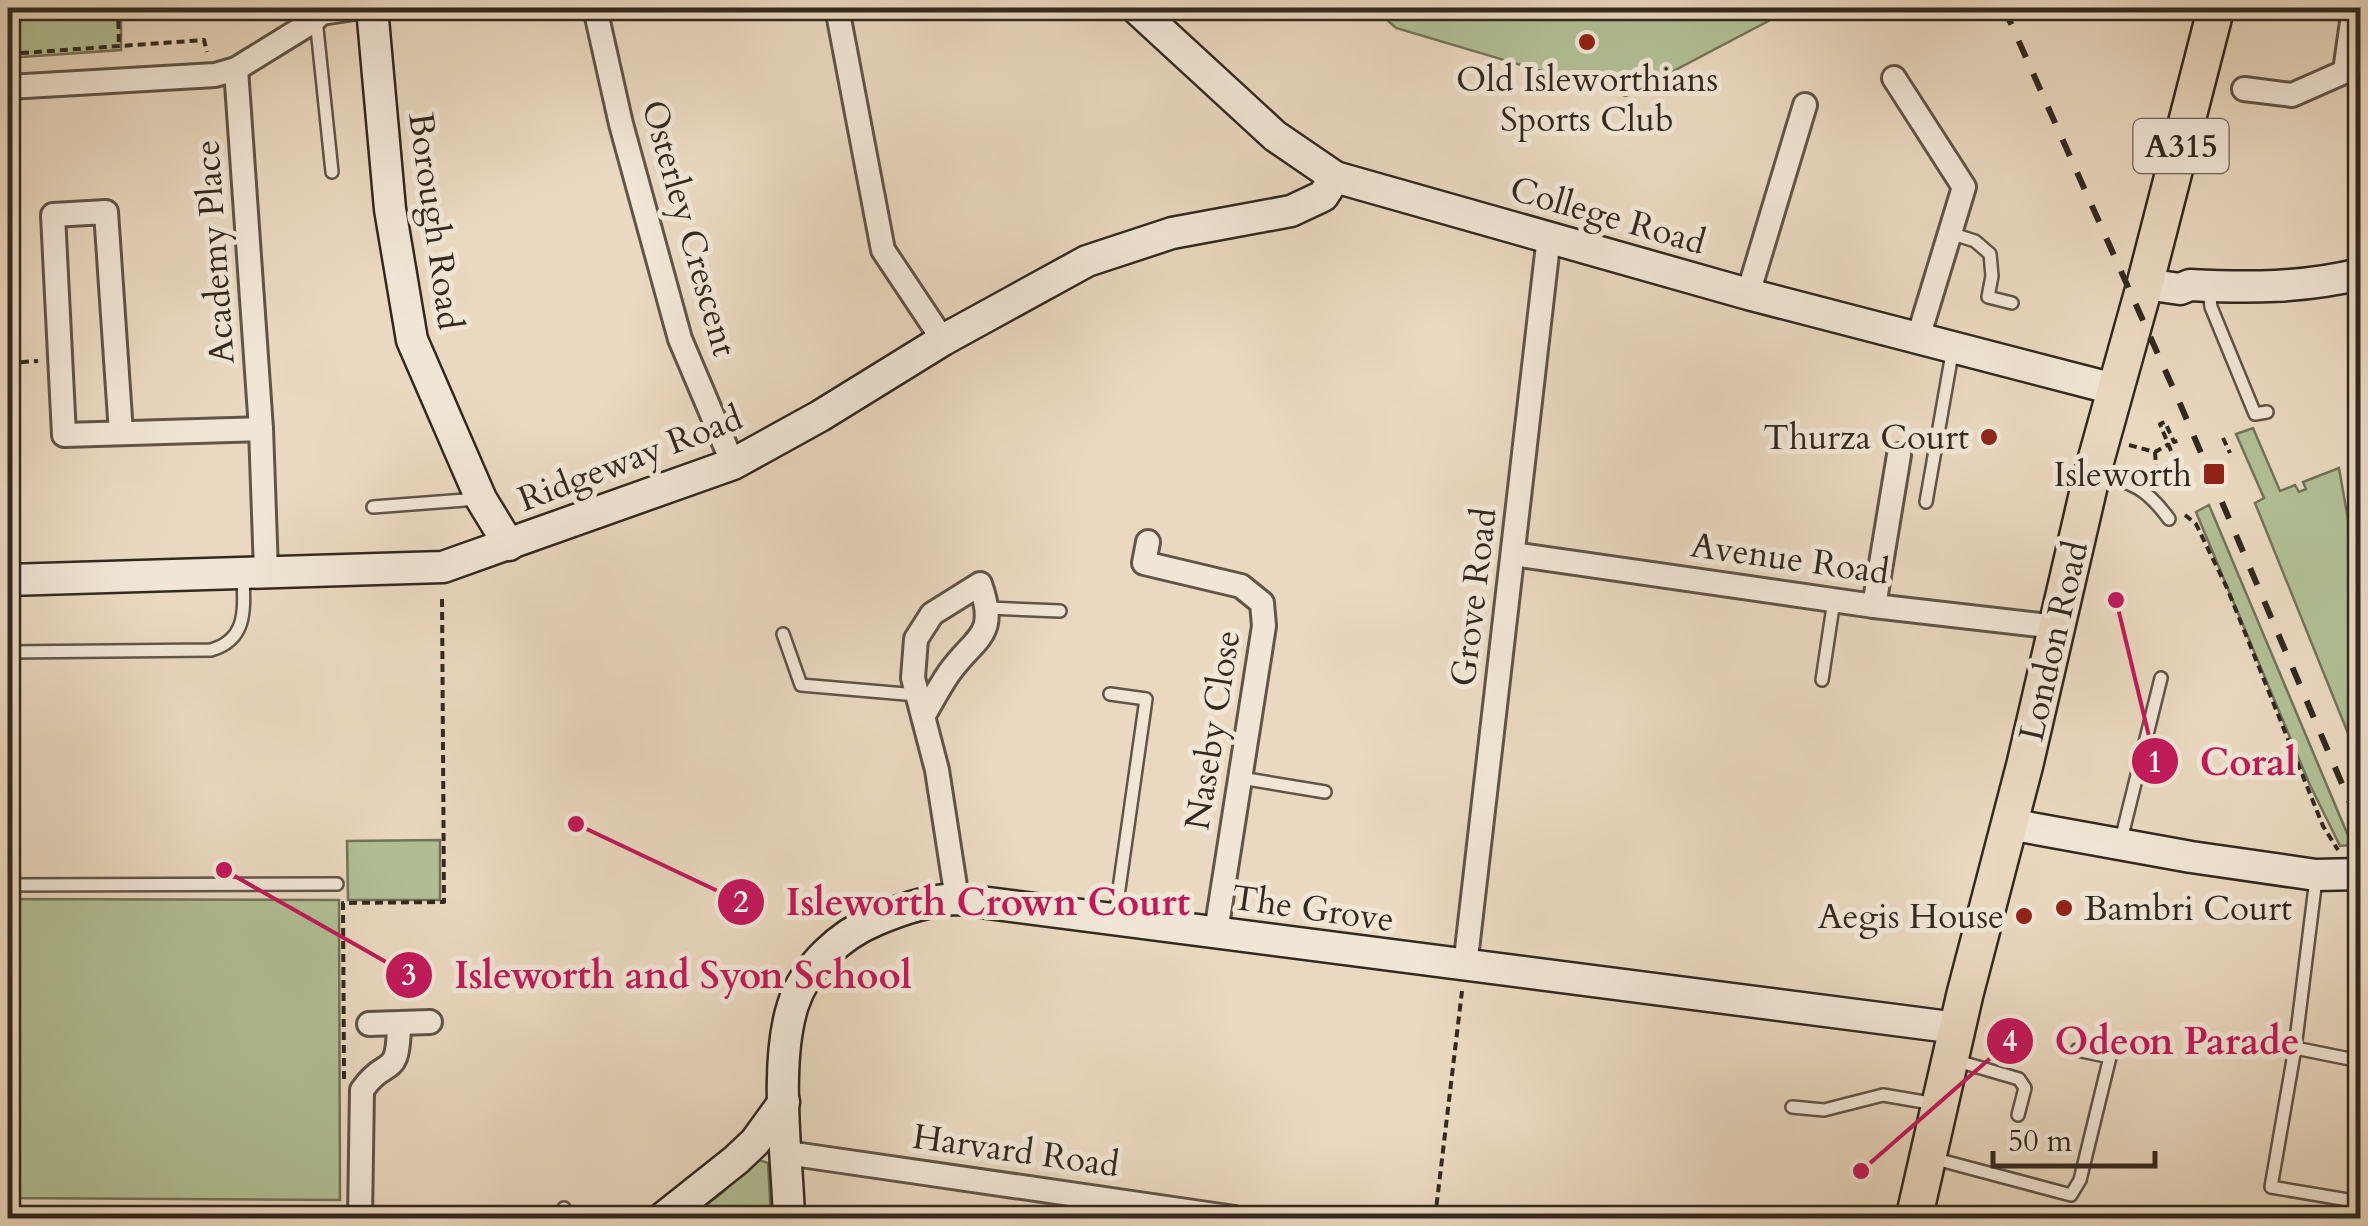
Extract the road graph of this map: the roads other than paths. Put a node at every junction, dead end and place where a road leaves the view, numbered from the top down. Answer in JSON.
{"nodes":[{"id":1,"x":354,"y":8,"type":"edge"},
{"id":2,"x":372,"y":8,"type":"edge"},
{"id":3,"x":595,"y":8,"type":"edge"},
{"id":4,"x":838,"y":8,"type":"edge"},
{"id":5,"x":1136,"y":8,"type":"edge"},
{"id":6,"x":2216,"y":8,"type":"edge"},
{"id":7,"x":2354,"y":8,"type":"edge"},
{"id":8,"x":318,"y":13,"type":"edge"},
{"id":9,"x":2353,"y":68,"type":"edge"},
{"id":10,"x":226,"y":72,"type":"junction"},
{"id":11,"x":1894,"y":78,"type":"dead end"},
{"id":12,"x":8,"y":88,"type":"edge"},
{"id":13,"x":2244,"y":89,"type":"dead end"},
{"id":14,"x":1805,"y":104,"type":"dead end"},
{"id":15,"x":332,"y":172,"type":"dead end"},
{"id":16,"x":1334,"y":177,"type":"junction"},
{"id":17,"x":1950,"y":233,"type":"junction"},
{"id":18,"x":1548,"y":236,"type":"junction"},
{"id":19,"x":2360,"y":274,"type":"edge"},
{"id":20,"x":2145,"y":284,"type":"junction"},
{"id":21,"x":2203,"y":286,"type":"junction"},
{"id":22,"x":1748,"y":294,"type":"junction"},
{"id":23,"x":2012,"y":303,"type":"dead end"},
{"id":24,"x":1918,"y":338,"type":"junction"},
{"id":25,"x":944,"y":340,"type":"junction"},
{"id":26,"x":1953,"y":348,"type":"junction"},
{"id":27,"x":2114,"y":389,"type":"junction"},
{"id":28,"x":2267,"y":412,"type":"dead end"},
{"id":29,"x":261,"y":429,"type":"junction"},
{"id":30,"x":121,"y":433,"type":"junction"},
{"id":31,"x":1898,"y":455,"type":"dead end"},
{"id":32,"x":734,"y":464,"type":"junction"},
{"id":33,"x":2092,"y":474,"type":"junction"},
{"id":34,"x":481,"y":499,"type":"junction"},
{"id":35,"x":1926,"y":502,"type":"dead end"},
{"id":36,"x":373,"y":507,"type":"dead end"},
{"id":37,"x":2168,"y":518,"type":"dead end"},
{"id":38,"x":509,"y":545,"type":"junction"},
{"id":39,"x":1513,"y":554,"type":"junction"},
{"id":40,"x":1141,"y":555,"type":"dead end"},
{"id":41,"x":254,"y":571,"type":"junction"},
{"id":42,"x":8,"y":580,"type":"edge"},
{"id":43,"x":1834,"y":600,"type":"junction"},
{"id":44,"x":1874,"y":606,"type":"junction"},
{"id":45,"x":988,"y":608,"type":"junction"},
{"id":46,"x":1060,"y":611,"type":"dead end"},
{"id":47,"x":2057,"y":627,"type":"junction"},
{"id":48,"x":783,"y":634,"type":"dead end"},
{"id":49,"x":8,"y":652,"type":"edge"},
{"id":50,"x":2161,"y":678,"type":"dead end"},
{"id":51,"x":1822,"y":680,"type":"dead end"},
{"id":52,"x":1110,"y":694,"type":"dead end"},
{"id":53,"x":922,"y":705,"type":"junction"},
{"id":54,"x":1240,"y":778,"type":"junction"},
{"id":55,"x":1325,"y":792,"type":"dead end"},
{"id":56,"x":2009,"y":824,"type":"junction"},
{"id":57,"x":2120,"y":844,"type":"junction"},
{"id":58,"x":2356,"y":874,"type":"edge"},
{"id":59,"x":2316,"y":875,"type":"junction"},
{"id":60,"x":337,"y":884,"type":"dead end"},
{"id":61,"x":8,"y":885,"type":"edge"},
{"id":62,"x":956,"y":899,"type":"junction"},
{"id":63,"x":1115,"y":919,"type":"junction"},
{"id":64,"x":1216,"y":932,"type":"junction"},
{"id":65,"x":1465,"y":966,"type":"junction"},
{"id":66,"x":430,"y":1022,"type":"dead end"},
{"id":67,"x":369,"y":1024,"type":"dead end"},
{"id":68,"x":399,"y":1024,"type":"junction"},
{"id":69,"x":1954,"y":1043,"type":"junction"},
{"id":70,"x":2295,"y":1048,"type":"junction"},
{"id":71,"x":2077,"y":1050,"type":"dead end"},
{"id":72,"x":2360,"y":1061,"type":"edge"},
{"id":73,"x":784,"y":1102,"type":"junction"},
{"id":74,"x":1940,"y":1105,"type":"junction"},
{"id":75,"x":1792,"y":1107,"type":"dead end"},
{"id":76,"x":2018,"y":1115,"type":"dead end"},
{"id":77,"x":787,"y":1153,"type":"junction"},
{"id":78,"x":1928,"y":1156,"type":"junction"},
{"id":79,"x":2360,"y":1202,"type":"edge"},
{"id":80,"x":1160,"y":1212,"type":"edge"},
{"id":81,"x":360,"y":1218,"type":"edge"},
{"id":82,"x":662,"y":1218,"type":"edge"},
{"id":83,"x":789,"y":1218,"type":"edge"},
{"id":84,"x":1235,"y":1218,"type":"edge"},
{"id":85,"x":1914,"y":1218,"type":"edge"}],
"edges":[{"from":1,"to":8,"type":"street"},
{"from":2,"to":34,"type":"street","name":"Borough Road"},
{"from":3,"to":32,"type":"street","name":"Osterley Crescent"},
{"from":4,"to":25,"type":"street"},
{"from":5,"to":16,"type":"street","name":"College Road"},
{"from":6,"to":20,"type":"main road","name":"London Road","number":"A315"},
{"from":7,"to":9,"type":"street"},
{"from":8,"to":10,"type":"street"},
{"from":8,"to":15,"type":"lane"},
{"from":9,"to":13,"type":"street"},
{"from":10,"to":12,"type":"street"},
{"from":10,"to":29,"type":"street","name":"Academy Place"},
{"from":11,"to":17,"type":"street"},
{"from":14,"to":22,"type":"street"},
{"from":16,"to":18,"type":"street","name":"College Road"},
{"from":16,"to":25,"type":"street","name":"Ridgeway Road"},
{"from":17,"to":23,"type":"lane"},
{"from":17,"to":24,"type":"street"},
{"from":18,"to":22,"type":"street","name":"College Road"},
{"from":18,"to":39,"type":"street","name":"Grove Road"},
{"from":19,"to":21,"type":"street"},
{"from":20,"to":21,"type":"street"},
{"from":20,"to":27,"type":"main road","name":"London Road","number":"A315"},
{"from":21,"to":28,"type":"lane"},
{"from":22,"to":24,"type":"street","name":"College Road"},
{"from":24,"to":26,"type":"street","name":"College Road"},
{"from":25,"to":32,"type":"street","name":"Ridgeway Road"},
{"from":26,"to":27,"type":"street","name":"College Road"},
{"from":26,"to":35,"type":"lane"},
{"from":27,"to":33,"type":"main road","name":"London Road","number":"A315"},
{"from":29,"to":30,"type":"street"},
{"from":29,"to":41,"type":"street","name":"Academy Place"},
{"from":30,"to":30,"type":"street"},
{"from":31,"to":44,"type":"street"},
{"from":32,"to":38,"type":"street","name":"Ridgeway Road"},
{"from":33,"to":37,"type":"lane"},
{"from":33,"to":47,"type":"main road","name":"London Road","number":"A315"},
{"from":34,"to":36,"type":"lane"},
{"from":34,"to":38,"type":"street","name":"Borough Road"},
{"from":38,"to":41,"type":"street","name":"Ridgeway Road"},
{"from":39,"to":43,"type":"street","name":"Avenue Road"},
{"from":39,"to":65,"type":"street","name":"Grove Road"},
{"from":40,"to":54,"type":"street","name":"Naseby Close"},
{"from":41,"to":42,"type":"street","name":"Ridgeway Road"},
{"from":41,"to":49,"type":"lane"},
{"from":43,"to":44,"type":"street","name":"Avenue Road"},
{"from":43,"to":51,"type":"lane"},
{"from":44,"to":47,"type":"street","name":"Avenue Road"},
{"from":45,"to":46,"type":"lane"},
{"from":45,"to":53,"type":"street"},
{"from":45,"to":53,"type":"street"},
{"from":47,"to":56,"type":"main road","name":"London Road","number":"A315"},
{"from":48,"to":53,"type":"lane"},
{"from":50,"to":57,"type":"lane"},
{"from":52,"to":63,"type":"lane"},
{"from":53,"to":62,"type":"street"},
{"from":54,"to":55,"type":"lane"},
{"from":54,"to":64,"type":"street","name":"Naseby Close"},
{"from":56,"to":57,"type":"street"},
{"from":56,"to":69,"type":"main road","name":"London Road","number":"A315"},
{"from":57,"to":59,"type":"street"},
{"from":58,"to":59,"type":"street"},
{"from":59,"to":70,"type":"lane"},
{"from":60,"to":61,"type":"lane"},
{"from":62,"to":63,"type":"street","name":"The Grove"},
{"from":62,"to":73,"type":"street","name":"The Grove"},
{"from":63,"to":64,"type":"street","name":"The Grove"},
{"from":64,"to":65,"type":"street","name":"The Grove"},
{"from":65,"to":69,"type":"street","name":"The Grove"},
{"from":66,"to":68,"type":"street"},
{"from":67,"to":68,"type":"street"},
{"from":68,"to":81,"type":"street"},
{"from":69,"to":74,"type":"main road","name":"London Road","number":"A315"},
{"from":69,"to":76,"type":"lane"},
{"from":70,"to":72,"type":"lane"},
{"from":70,"to":79,"type":"lane"},
{"from":71,"to":78,"type":"lane"},
{"from":73,"to":77,"type":"street","name":"The Grove"},
{"from":73,"to":82,"type":"street"},
{"from":74,"to":75,"type":"lane"},
{"from":74,"to":78,"type":"main road","name":"London Road","number":"A315"},
{"from":77,"to":80,"type":"street","name":"Harvard Road"},
{"from":77,"to":83,"type":"street","name":"The Grove"},
{"from":78,"to":85,"type":"main road","name":"London Road","number":"A315"},
{"from":80,"to":84,"type":"street","name":"Harvard Road"}]}
